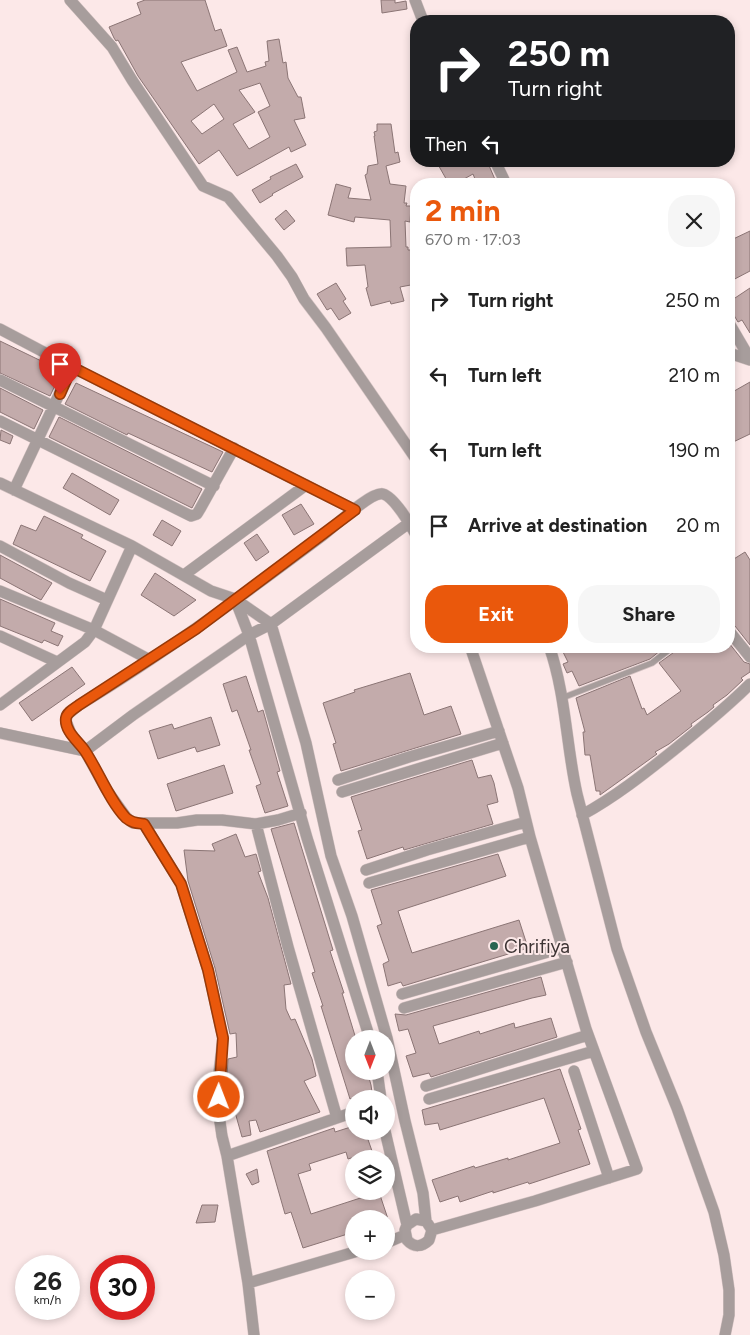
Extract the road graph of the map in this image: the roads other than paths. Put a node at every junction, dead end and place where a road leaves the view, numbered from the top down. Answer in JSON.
{"nodes":[{"id":1,"x":70,"y":0,"type":"edge"},
{"id":2,"x":415,"y":0,"type":"edge"},
{"id":3,"x":421,"y":15,"type":"edge"},
{"id":4,"x":0,"y":329,"type":"edge"},
{"id":5,"x":735,"y":333,"type":"edge"},
{"id":6,"x":735,"y":355,"type":"edge"},
{"id":7,"x":750,"y":359,"type":"edge"},
{"id":8,"x":72,"y":367,"type":"junction"},
{"id":9,"x":0,"y":380,"type":"edge"},
{"id":10,"x":54,"y":407,"type":"junction"},
{"id":11,"x":0,"y":421,"type":"edge"},
{"id":12,"x":38,"y":440,"type":"junction"},
{"id":13,"x":234,"y":448,"type":"junction"},
{"id":14,"x":410,"y":450,"type":"edge"},
{"id":15,"x":0,"y":484,"type":"edge"},
{"id":16,"x":306,"y":485,"type":"junction"},
{"id":17,"x":214,"y":486,"type":"junction"},
{"id":18,"x":14,"y":490,"type":"junction"},
{"id":19,"x":355,"y":510,"type":"junction"},
{"id":20,"x":409,"y":523,"type":"joint"},
{"id":21,"x":0,"y":546,"type":"edge"},
{"id":22,"x":132,"y":546,"type":"junction"},
{"id":23,"x":184,"y":575,"type":"junction"},
{"id":24,"x":0,"y":591,"type":"edge"},
{"id":25,"x":235,"y":599,"type":"junction"},
{"id":26,"x":107,"y":600,"type":"junction"},
{"id":27,"x":271,"y":624,"type":"junction"},
{"id":28,"x":94,"y":630,"type":"junction"},
{"id":29,"x":0,"y":636,"type":"edge"},
{"id":30,"x":249,"y":636,"type":"junction"},
{"id":31,"x":735,"y":638,"type":"edge"},
{"id":32,"x":472,"y":653,"type":"edge"},
{"id":33,"x":551,"y":653,"type":"edge"},
{"id":34,"x":664,"y":653,"type":"edge"},
{"id":35,"x":750,"y":657,"type":"edge"},
{"id":36,"x":150,"y":660,"type":"junction"},
{"id":37,"x":57,"y":662,"type":"junction"},
{"id":38,"x":750,"y":684,"type":"edge"},
{"id":39,"x":562,"y":698,"type":"junction"},
{"id":40,"x":0,"y":705,"type":"edge"},
{"id":41,"x":499,"y":731,"type":"junction"},
{"id":42,"x":0,"y":733,"type":"edge"},
{"id":43,"x":503,"y":743,"type":"junction"},
{"id":44,"x":85,"y":751,"type":"junction"},
{"id":45,"x":409,"y":757,"type":"junction"},
{"id":46,"x":413,"y":770,"type":"junction"},
{"id":47,"x":338,"y":780,"type":"dead end"},
{"id":48,"x":342,"y":792,"type":"dead end"},
{"id":49,"x":301,"y":813,"type":"junction"},
{"id":50,"x":582,"y":815,"type":"junction"},
{"id":51,"x":526,"y":822,"type":"junction"},
{"id":52,"x":144,"y":824,"type":"junction"},
{"id":53,"x":256,"y":824,"type":"junction"},
{"id":54,"x":530,"y":837,"type":"junction"},
{"id":55,"x":427,"y":850,"type":"junction"},
{"id":56,"x":431,"y":865,"type":"junction"},
{"id":57,"x":366,"y":870,"type":"dead end"},
{"id":58,"x":369,"y":883,"type":"dead end"},
{"id":59,"x":562,"y":948,"type":"junction"},
{"id":60,"x":566,"y":962,"type":"junction"},
{"id":61,"x":468,"y":974,"type":"junction"},
{"id":62,"x":473,"y":989,"type":"junction"},
{"id":63,"x":402,"y":994,"type":"dead end"},
{"id":64,"x":404,"y":1008,"type":"dead end"},
{"id":65,"x":367,"y":1030,"type":"edge"},
{"id":66,"x":588,"y":1035,"type":"junction"},
{"id":67,"x":594,"y":1051,"type":"junction"},
{"id":68,"x":490,"y":1066,"type":"junction"},
{"id":69,"x":574,"y":1071,"type":"dead end"},
{"id":70,"x":495,"y":1080,"type":"junction"},
{"id":71,"x":426,"y":1086,"type":"dead end"},
{"id":72,"x":429,"y":1099,"type":"dead end"},
{"id":73,"x":345,"y":1115,"type":"edge"},
{"id":74,"x":337,"y":1118,"type":"junction"},
{"id":75,"x":387,"y":1140,"type":"edge"},
{"id":76,"x":227,"y":1156,"type":"junction"},
{"id":77,"x":609,"y":1178,"type":"junction"},
{"id":78,"x":429,"y":1226,"type":"junction"},
{"id":79,"x":406,"y":1230,"type":"junction"},
{"id":80,"x":395,"y":1237,"type":"edge"},
{"id":81,"x":345,"y":1255,"type":"edge"},
{"id":82,"x":248,"y":1283,"type":"junction"},
{"id":83,"x":254,"y":1335,"type":"edge"},
{"id":84,"x":725,"y":1335,"type":"edge"}],
"edges":[{"from":1,"to":14,"type":"street"},
{"from":2,"to":3,"type":"street"},
{"from":4,"to":8,"type":"street"},
{"from":5,"to":7,"type":"street"},
{"from":6,"to":7,"type":"street"},
{"from":8,"to":10,"type":"street"},
{"from":8,"to":13,"type":"street"},
{"from":9,"to":10,"type":"street"},
{"from":10,"to":12,"type":"street"},
{"from":10,"to":17,"type":"street"},
{"from":11,"to":12,"type":"street"},
{"from":12,"to":17,"type":"street"},
{"from":12,"to":18,"type":"street"},
{"from":13,"to":16,"type":"street"},
{"from":13,"to":17,"type":"street"},
{"from":15,"to":18,"type":"street"},
{"from":16,"to":19,"type":"street"},
{"from":16,"to":23,"type":"street"},
{"from":18,"to":22,"type":"street"},
{"from":19,"to":20,"type":"street"},
{"from":19,"to":25,"type":"street"},
{"from":20,"to":27,"type":"street"},
{"from":21,"to":26,"type":"street"},
{"from":22,"to":23,"type":"street"},
{"from":22,"to":26,"type":"street"},
{"from":23,"to":25,"type":"street"},
{"from":24,"to":28,"type":"street"},
{"from":25,"to":27,"type":"street"},
{"from":25,"to":30,"type":"street"},
{"from":25,"to":36,"type":"street"},
{"from":26,"to":28,"type":"street"},
{"from":27,"to":30,"type":"street"},
{"from":27,"to":78,"type":"street"},
{"from":28,"to":36,"type":"street"},
{"from":28,"to":37,"type":"street"},
{"from":29,"to":37,"type":"street"},
{"from":30,"to":44,"type":"street"},
{"from":30,"to":49,"type":"street"},
{"from":31,"to":35,"type":"street"},
{"from":32,"to":41,"type":"street"},
{"from":33,"to":39,"type":"street"},
{"from":34,"to":39,"type":"lane"},
{"from":36,"to":44,"type":"street"},
{"from":37,"to":40,"type":"street"},
{"from":38,"to":50,"type":"street"},
{"from":39,"to":50,"type":"street"},
{"from":41,"to":43,"type":"street"},
{"from":41,"to":45,"type":"street"},
{"from":42,"to":44,"type":"street"},
{"from":43,"to":46,"type":"street"},
{"from":43,"to":51,"type":"street"},
{"from":44,"to":52,"type":"street"},
{"from":45,"to":46,"type":"street"},
{"from":45,"to":47,"type":"street"},
{"from":46,"to":48,"type":"street"},
{"from":49,"to":53,"type":"street"},
{"from":49,"to":65,"type":"street"},
{"from":50,"to":84,"type":"street"},
{"from":51,"to":54,"type":"street"},
{"from":51,"to":55,"type":"street"},
{"from":52,"to":53,"type":"street"},
{"from":52,"to":76,"type":"street"},
{"from":53,"to":74,"type":"street"},
{"from":54,"to":56,"type":"street"},
{"from":54,"to":59,"type":"street"},
{"from":55,"to":56,"type":"street"},
{"from":55,"to":57,"type":"street"},
{"from":56,"to":58,"type":"street"},
{"from":59,"to":60,"type":"street"},
{"from":59,"to":61,"type":"street"},
{"from":60,"to":62,"type":"street"},
{"from":60,"to":66,"type":"street"},
{"from":61,"to":62,"type":"street"},
{"from":61,"to":63,"type":"street"},
{"from":62,"to":64,"type":"street"},
{"from":66,"to":67,"type":"street"},
{"from":66,"to":68,"type":"street"},
{"from":67,"to":70,"type":"street"},
{"from":67,"to":77,"type":"street"},
{"from":68,"to":70,"type":"street"},
{"from":68,"to":71,"type":"street"},
{"from":69,"to":77,"type":"street"},
{"from":70,"to":72,"type":"street"},
{"from":73,"to":74,"type":"street"},
{"from":74,"to":76,"type":"street"},
{"from":75,"to":79,"type":"street"},
{"from":76,"to":82,"type":"street"},
{"from":77,"to":78,"type":"street"},
{"from":78,"to":79,"type":"street"},
{"from":78,"to":79,"type":"street"},
{"from":79,"to":80,"type":"street"},
{"from":81,"to":82,"type":"street"},
{"from":82,"to":83,"type":"street"}]}
